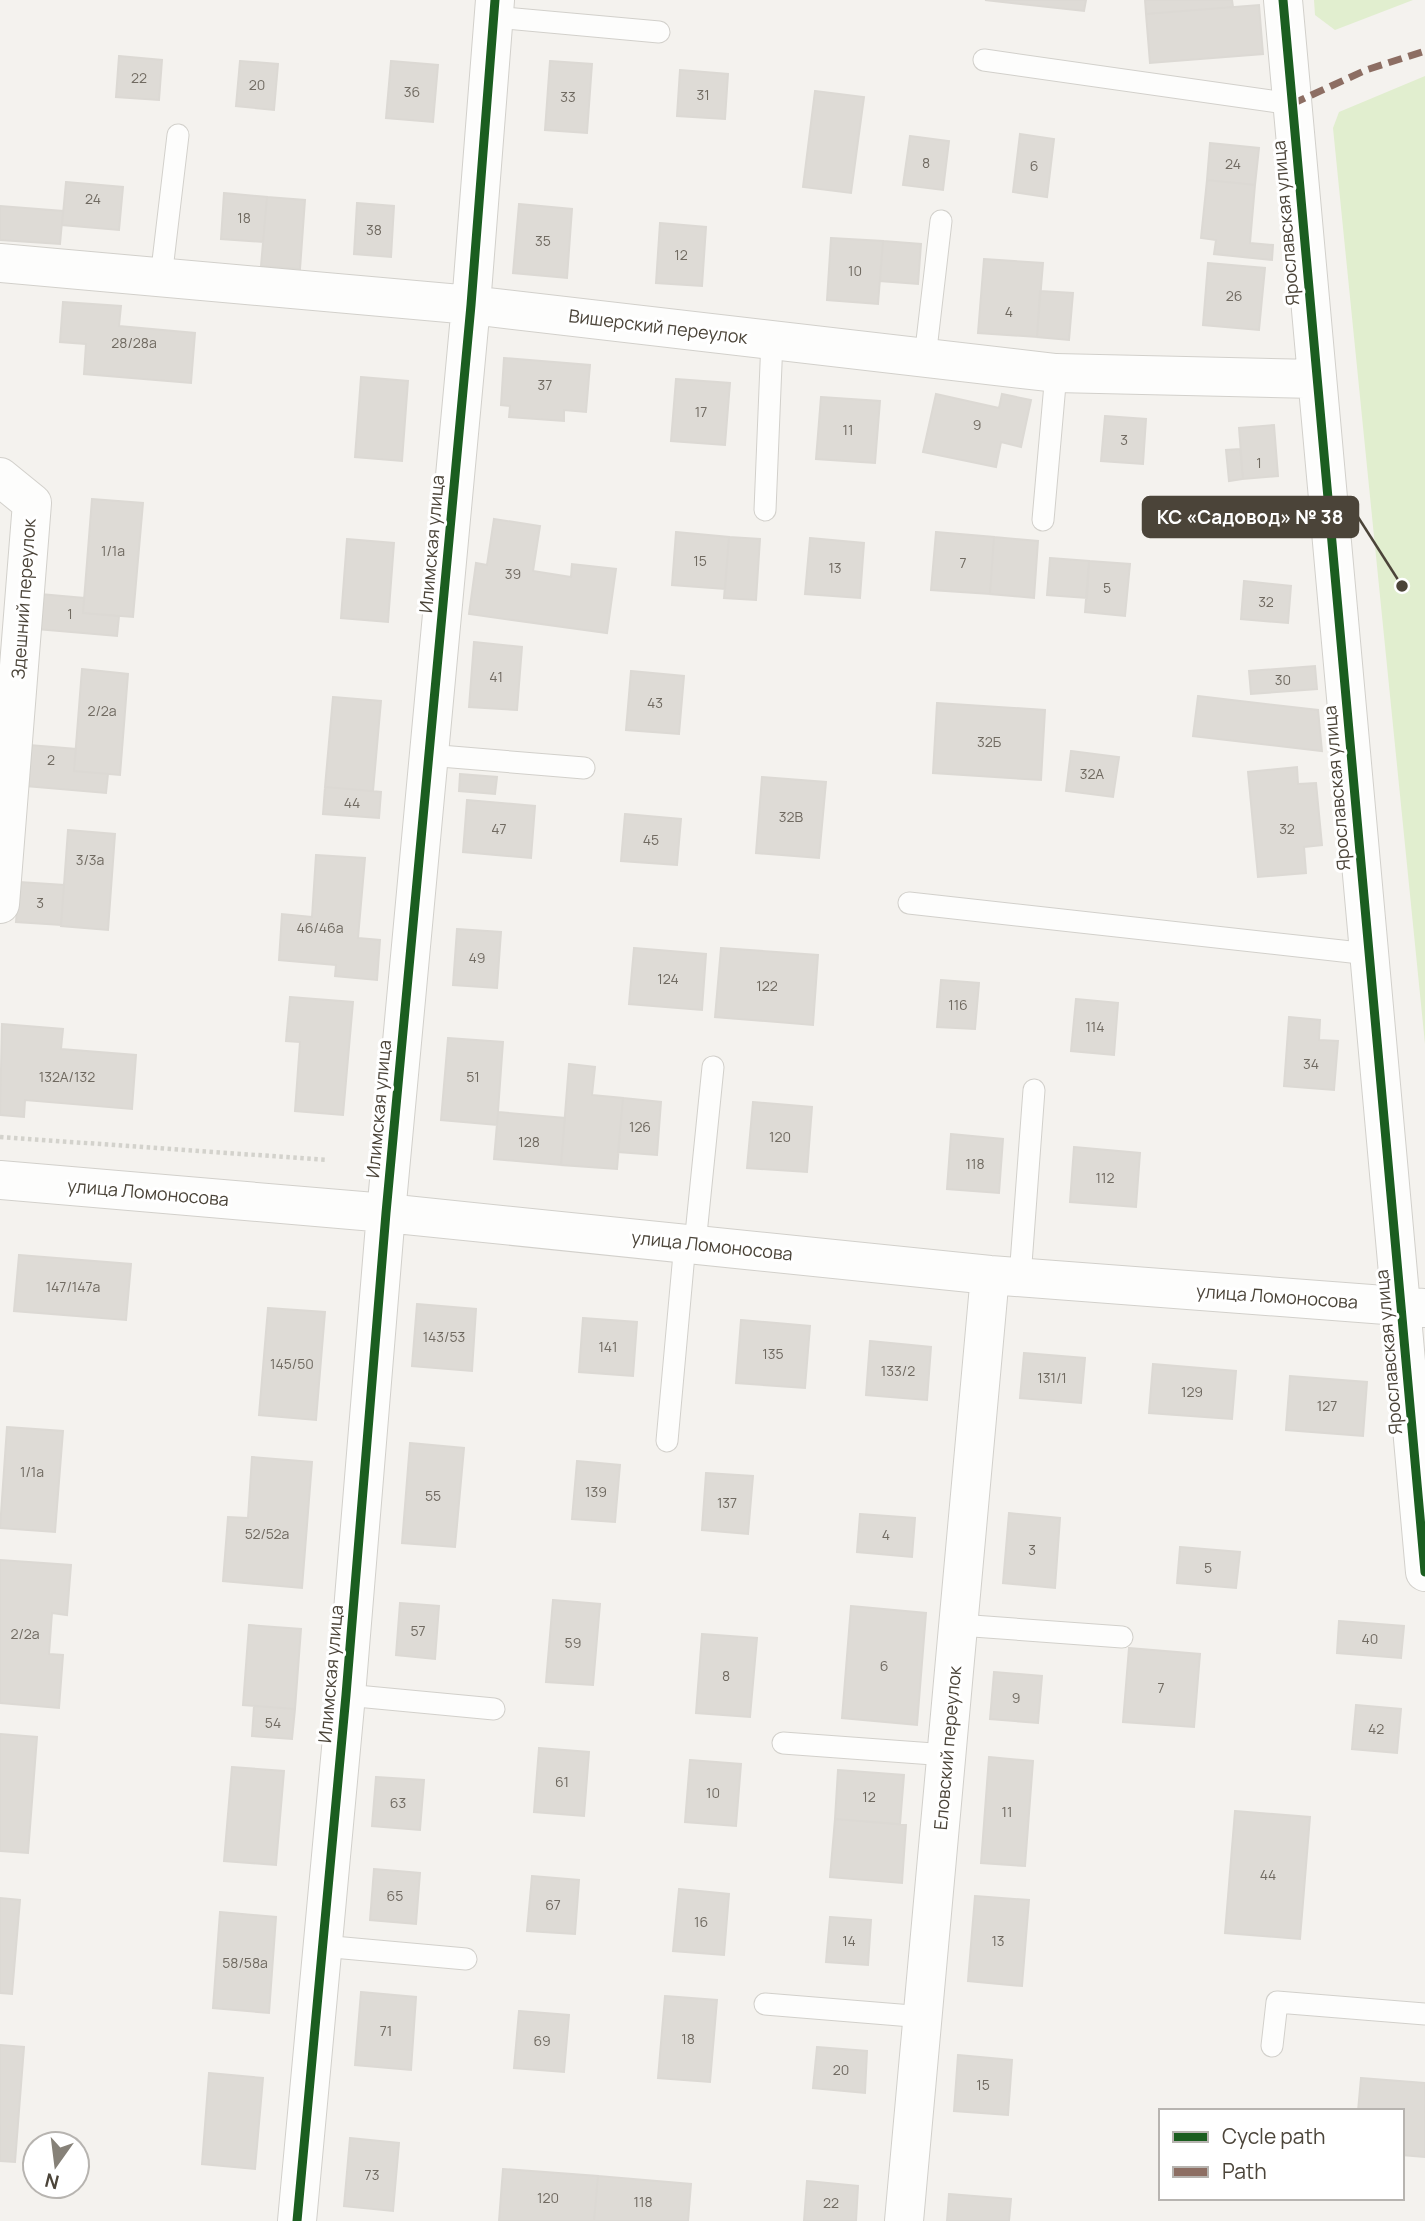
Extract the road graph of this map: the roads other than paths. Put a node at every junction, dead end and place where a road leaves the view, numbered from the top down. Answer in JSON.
{"nodes":[{"id":1,"x":1283,"y":0,"type":"edge"},
{"id":2,"x":494,"y":8,"type":"edge"},
{"id":3,"x":659,"y":32,"type":"dead end"},
{"id":4,"x":984,"y":60,"type":"dead end"},
{"id":5,"x":1292,"y":104,"type":"junction"},
{"id":6,"x":177,"y":135,"type":"dead end"},
{"id":7,"x":941,"y":221,"type":"dead end"},
{"id":8,"x":0,"y":263,"type":"edge"},
{"id":9,"x":161,"y":278,"type":"junction"},
{"id":10,"x":471,"y":305,"type":"junction"},
{"id":11,"x":772,"y":340,"type":"junction"},
{"id":12,"x":925,"y":358,"type":"junction"},
{"id":13,"x":1056,"y":373,"type":"junction"},
{"id":14,"x":1316,"y":379,"type":"junction"},
{"id":15,"x":0,"y":477,"type":"edge"},
{"id":16,"x":765,"y":510,"type":"dead end"},
{"id":17,"x":1043,"y":520,"type":"dead end"},
{"id":18,"x":428,"y":755,"type":"junction"},
{"id":19,"x":584,"y":768,"type":"dead end"},
{"id":20,"x":909,"y":902,"type":"dead end"},
{"id":21,"x":0,"y":904,"type":"edge"},
{"id":22,"x":1368,"y":954,"type":"junction"},
{"id":23,"x":713,"y":1067,"type":"dead end"},
{"id":24,"x":1034,"y":1090,"type":"dead end"},
{"id":25,"x":0,"y":1180,"type":"edge"},
{"id":26,"x":386,"y":1213,"type":"junction"},
{"id":27,"x":690,"y":1243,"type":"junction"},
{"id":28,"x":1005,"y":1276,"type":"junction"},
{"id":29,"x":1413,"y":1307,"type":"edge"},
{"id":30,"x":667,"y":1441,"type":"dead end"},
{"id":31,"x":1425,"y":1572,"type":"edge"},
{"id":32,"x":959,"y":1625,"type":"junction"},
{"id":33,"x":1122,"y":1637,"type":"dead end"},
{"id":34,"x":346,"y":1695,"type":"junction"},
{"id":35,"x":494,"y":1709,"type":"dead end"},
{"id":36,"x":783,"y":1743,"type":"dead end"},
{"id":37,"x":947,"y":1755,"type":"junction"},
{"id":38,"x":322,"y":1946,"type":"junction"},
{"id":39,"x":466,"y":1959,"type":"dead end"},
{"id":40,"x":765,"y":2004,"type":"dead end"},
{"id":41,"x":1425,"y":2014,"type":"edge"},
{"id":42,"x":924,"y":2017,"type":"junction"},
{"id":43,"x":1272,"y":2046,"type":"dead end"},
{"id":44,"x":297,"y":2221,"type":"edge"},
{"id":45,"x":904,"y":2221,"type":"edge"}],
"edges":[{"from":1,"to":5,"type":"street","name":"Ярославская улица"},
{"from":2,"to":3,"type":"lane"},
{"from":2,"to":10,"type":"street","name":"Илимская улица"},
{"from":4,"to":5,"type":"lane"},
{"from":5,"to":14,"type":"street","name":"Ярославская улица"},
{"from":6,"to":9,"type":"lane"},
{"from":7,"to":12,"type":"lane"},
{"from":8,"to":9,"type":"street","name":"Вишерский переулок"},
{"from":9,"to":10,"type":"street","name":"Вишерский переулок"},
{"from":10,"to":11,"type":"street","name":"Вишерский переулок"},
{"from":10,"to":18,"type":"street","name":"Илимская улица"},
{"from":11,"to":12,"type":"street","name":"Вишерский переулок"},
{"from":11,"to":16,"type":"lane"},
{"from":12,"to":13,"type":"street","name":"Вишерский переулок"},
{"from":13,"to":14,"type":"street","name":"Вишерский переулок"},
{"from":13,"to":17,"type":"lane"},
{"from":14,"to":22,"type":"street","name":"Ярославская улица"},
{"from":15,"to":21,"type":"street","name":"Здешний переулок"},
{"from":18,"to":19,"type":"lane"},
{"from":18,"to":26,"type":"street","name":"Илимская улица"},
{"from":20,"to":22,"type":"lane"},
{"from":22,"to":29,"type":"street","name":"Ярославская улица"},
{"from":23,"to":27,"type":"lane"},
{"from":24,"to":28,"type":"lane"},
{"from":25,"to":26,"type":"street","name":"улица Ломоносова"},
{"from":26,"to":27,"type":"street","name":"улица Ломоносова"},
{"from":26,"to":34,"type":"street","name":"Илимская улица"},
{"from":27,"to":28,"type":"street","name":"улица Ломоносова"},
{"from":27,"to":30,"type":"lane"},
{"from":28,"to":29,"type":"street","name":"улица Ломоносова"},
{"from":28,"to":32,"type":"street","name":"Еловский переулок"},
{"from":29,"to":31,"type":"street","name":"Ярославская улица"},
{"from":32,"to":33,"type":"lane"},
{"from":32,"to":37,"type":"street","name":"Еловский переулок"},
{"from":34,"to":35,"type":"lane"},
{"from":34,"to":38,"type":"street","name":"Илимская улица"},
{"from":36,"to":37,"type":"lane"},
{"from":37,"to":42,"type":"street","name":"Еловский переулок"},
{"from":38,"to":39,"type":"lane"},
{"from":38,"to":44,"type":"street","name":"Илимская улица"},
{"from":40,"to":42,"type":"lane"},
{"from":41,"to":43,"type":"lane"},
{"from":42,"to":45,"type":"street","name":"Еловский переулок"}]}
